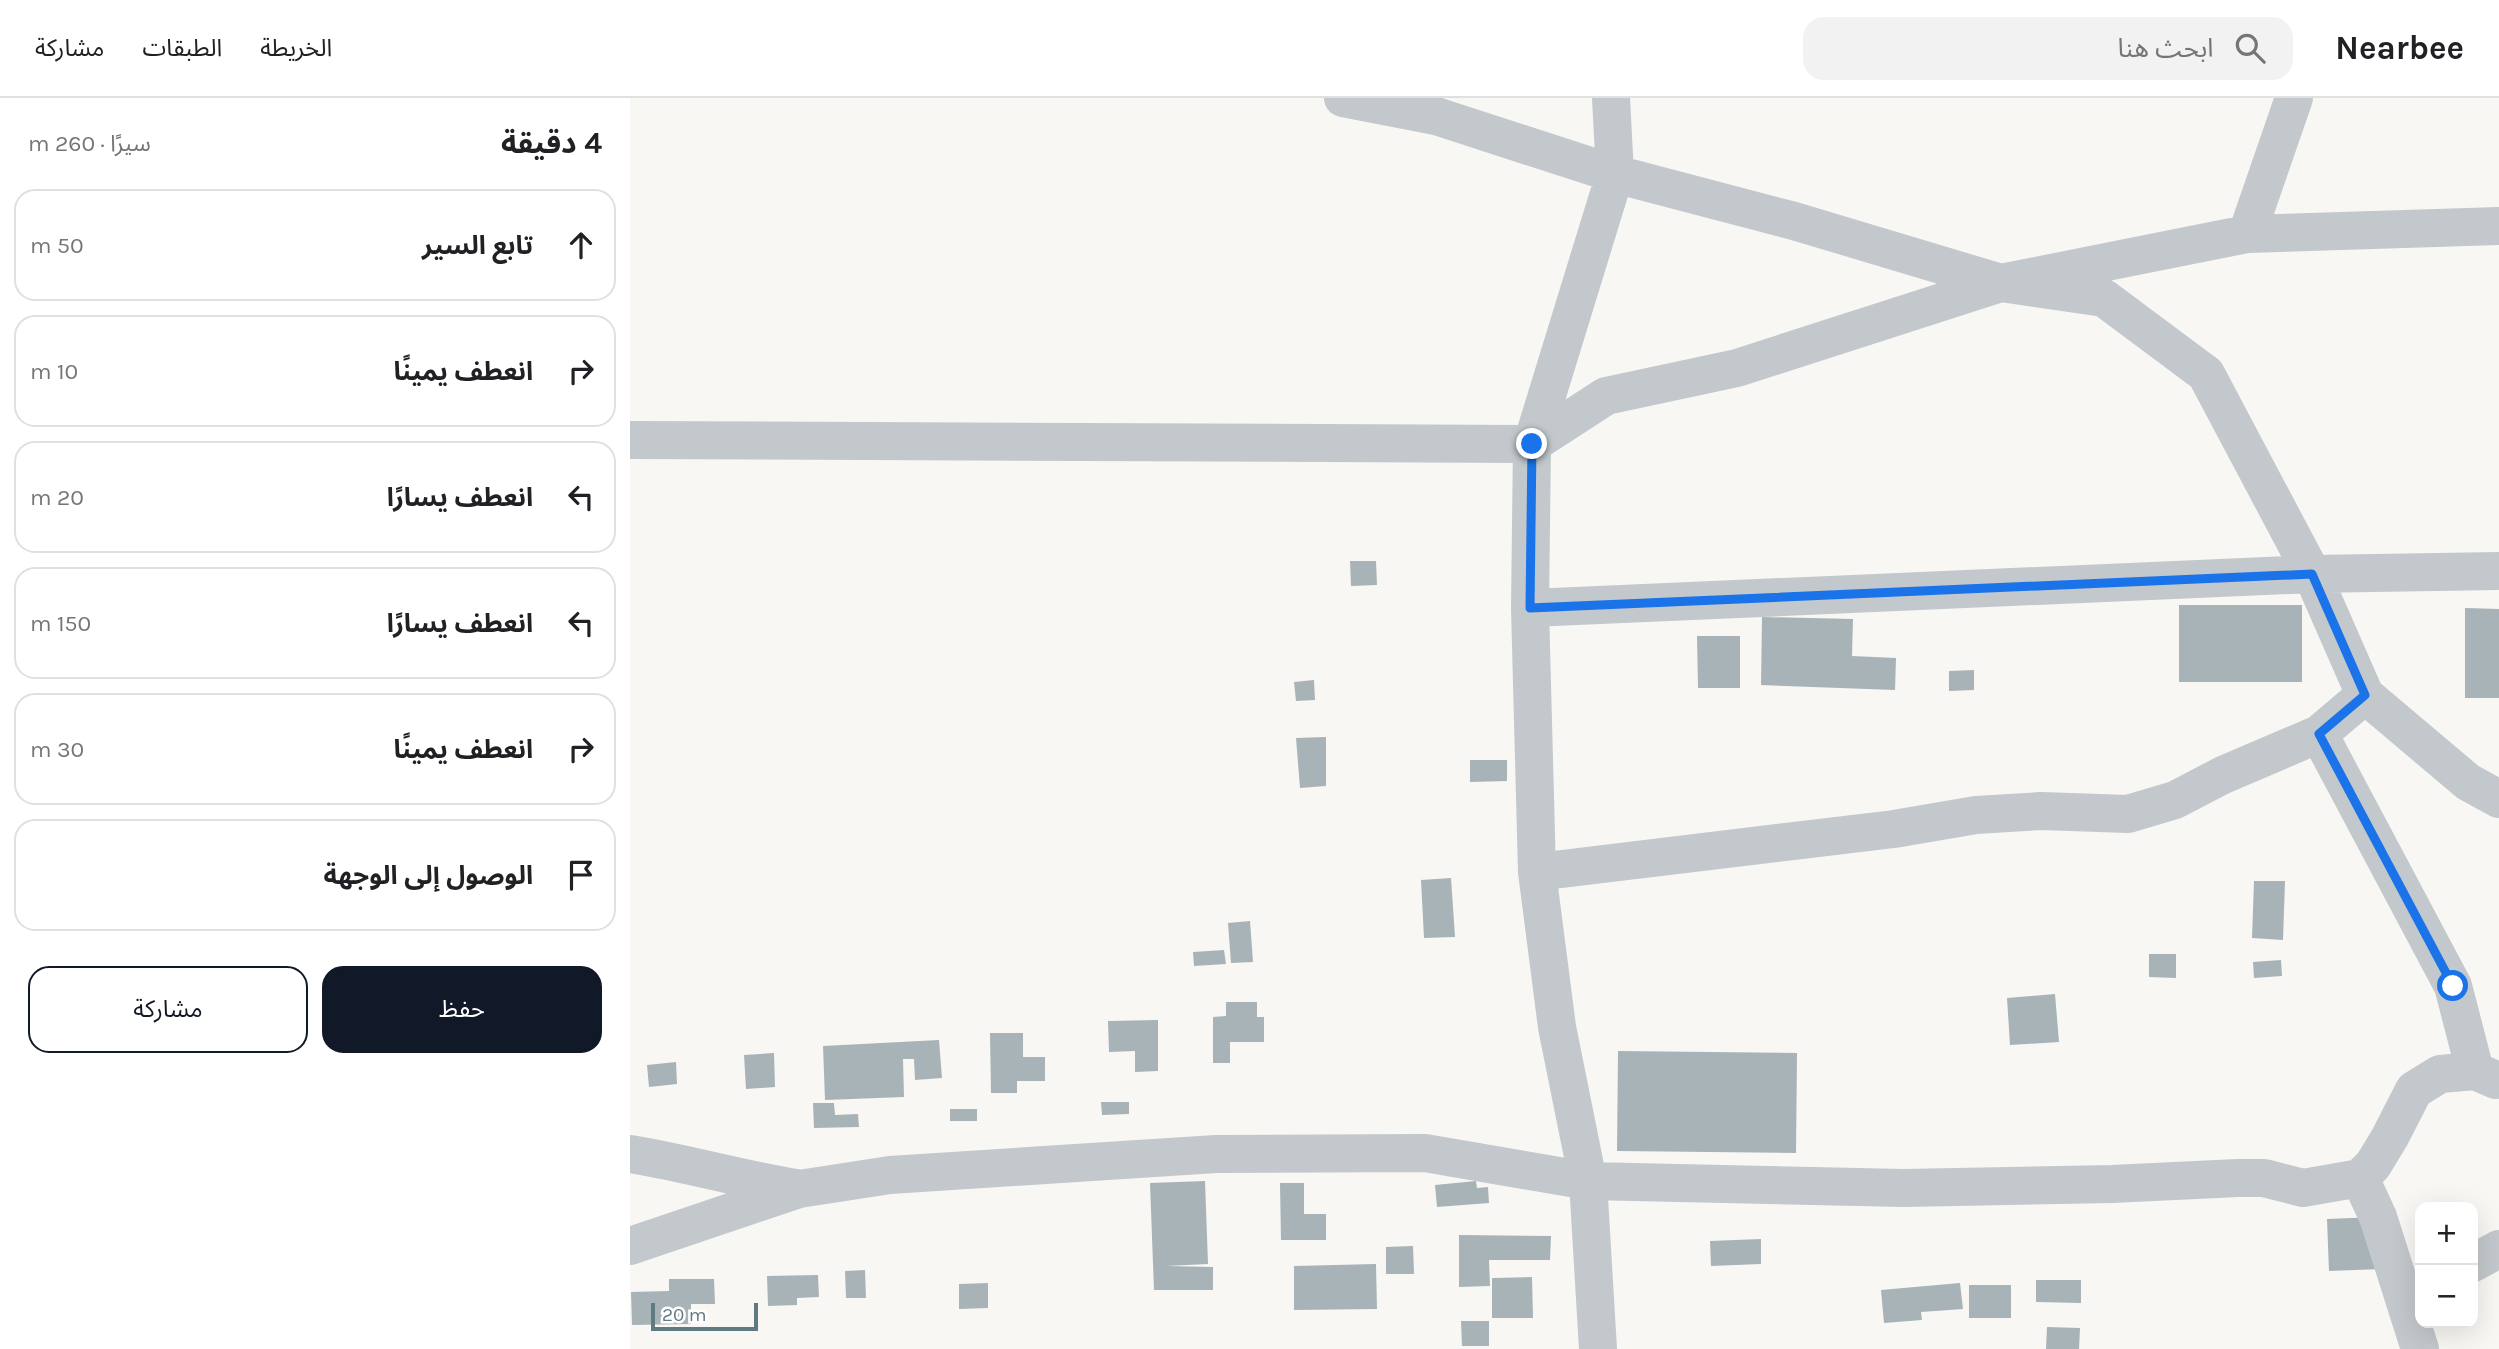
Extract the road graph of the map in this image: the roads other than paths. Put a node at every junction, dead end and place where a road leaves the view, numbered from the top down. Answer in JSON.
{"nodes":[{"id":1,"x":1343,"y":98,"type":"edge"},
{"id":2,"x":1611,"y":98,"type":"edge"},
{"id":3,"x":2294,"y":98,"type":"edge"},
{"id":4,"x":1615,"y":174,"type":"junction"},
{"id":5,"x":2499,"y":226,"type":"edge"},
{"id":6,"x":2246,"y":234,"type":"junction"},
{"id":7,"x":2001,"y":283,"type":"junction"},
{"id":8,"x":630,"y":440,"type":"edge"},
{"id":9,"x":1532,"y":444,"type":"junction"},
{"id":10,"x":2499,"y":570,"type":"edge"},
{"id":11,"x":2312,"y":574,"type":"junction"},
{"id":12,"x":1530,"y":608,"type":"junction"},
{"id":13,"x":2365,"y":695,"type":"junction"},
{"id":14,"x":2319,"y":734,"type":"junction"},
{"id":15,"x":2499,"y":799,"type":"edge"},
{"id":16,"x":1537,"y":873,"type":"junction"},
{"id":17,"x":2487,"y":1077,"type":"edge"},
{"id":18,"x":630,"y":1154,"type":"edge"},
{"id":19,"x":2360,"y":1178,"type":"junction"},
{"id":20,"x":1588,"y":1181,"type":"junction"},
{"id":21,"x":799,"y":1189,"type":"junction"},
{"id":22,"x":630,"y":1245,"type":"edge"},
{"id":23,"x":2499,"y":1249,"type":"edge"},
{"id":24,"x":2478,"y":1260,"type":"edge"},
{"id":25,"x":2415,"y":1319,"type":"edge"},
{"id":26,"x":1598,"y":1349,"type":"edge"}],
"edges":[{"from":1,"to":4,"type":"street"},
{"from":2,"to":4,"type":"street"},
{"from":3,"to":6,"type":"street"},
{"from":4,"to":7,"type":"street"},
{"from":4,"to":9,"type":"street"},
{"from":5,"to":6,"type":"street"},
{"from":6,"to":7,"type":"street"},
{"from":7,"to":9,"type":"street"},
{"from":7,"to":11,"type":"street"},
{"from":8,"to":9,"type":"street"},
{"from":9,"to":12,"type":"street"},
{"from":10,"to":11,"type":"street"},
{"from":11,"to":12,"type":"street"},
{"from":11,"to":13,"type":"street"},
{"from":12,"to":16,"type":"street"},
{"from":13,"to":14,"type":"street"},
{"from":13,"to":15,"type":"street"},
{"from":14,"to":16,"type":"street"},
{"from":14,"to":17,"type":"street"},
{"from":16,"to":20,"type":"street"},
{"from":17,"to":19,"type":"street"},
{"from":18,"to":21,"type":"street"},
{"from":19,"to":20,"type":"street"},
{"from":19,"to":25,"type":"street"},
{"from":20,"to":21,"type":"street"},
{"from":20,"to":26,"type":"street"},
{"from":21,"to":22,"type":"street"},
{"from":23,"to":24,"type":"street"}]}
